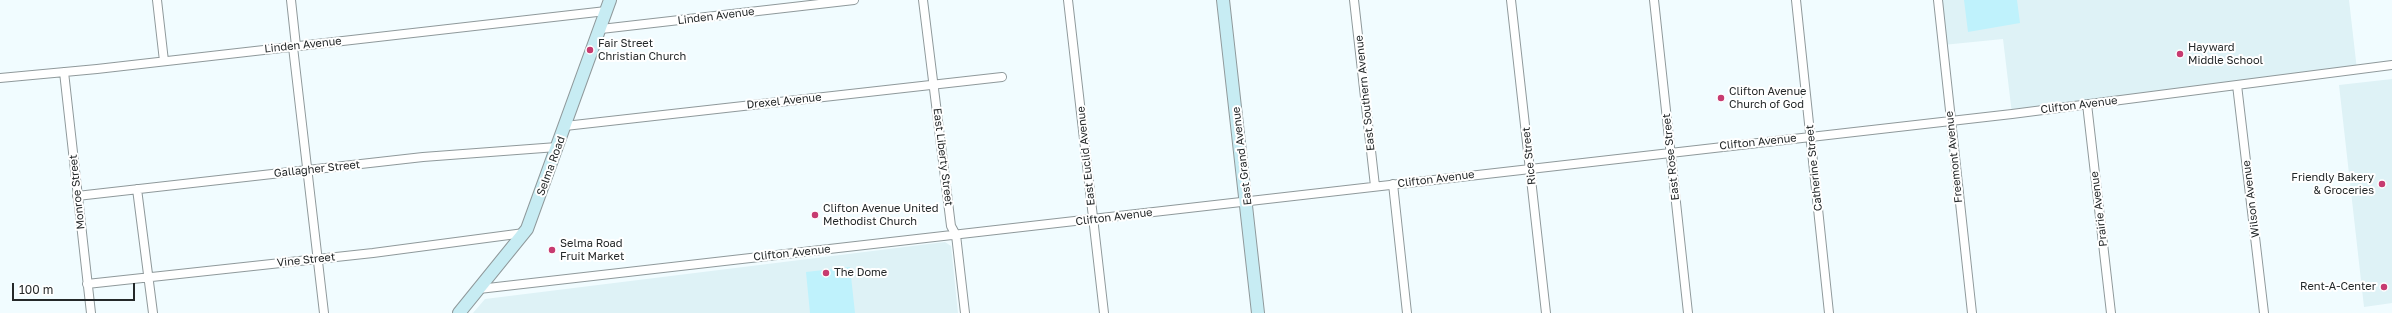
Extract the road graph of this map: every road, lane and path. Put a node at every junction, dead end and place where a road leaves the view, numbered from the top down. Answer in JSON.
{"nodes":[{"id":1,"x":157,"y":0,"type":"edge"},
{"id":2,"x":291,"y":0,"type":"edge"},
{"id":3,"x":854,"y":0,"type":"edge"},
{"id":4,"x":923,"y":0,"type":"edge"},
{"id":5,"x":1068,"y":0,"type":"edge"},
{"id":6,"x":1223,"y":0,"type":"edge"},
{"id":7,"x":1354,"y":0,"type":"edge"},
{"id":8,"x":1511,"y":0,"type":"edge"},
{"id":9,"x":1654,"y":0,"type":"edge"},
{"id":10,"x":1796,"y":0,"type":"edge"},
{"id":11,"x":1938,"y":0,"type":"edge"},
{"id":12,"x":608,"y":6,"type":"edge"},
{"id":13,"x":601,"y":29,"type":"junction"},
{"id":14,"x":294,"y":46,"type":"junction"},
{"id":15,"x":164,"y":61,"type":"junction"},
{"id":16,"x":2392,"y":65,"type":"edge"},
{"id":17,"x":64,"y":72,"type":"junction"},
{"id":18,"x":1002,"y":77,"type":"dead end"},
{"id":19,"x":0,"y":78,"type":"edge"},
{"id":20,"x":934,"y":85,"type":"junction"},
{"id":21,"x":2238,"y":85,"type":"junction"},
{"id":22,"x":2087,"y":104,"type":"junction"},
{"id":23,"x":1951,"y":120,"type":"junction"},
{"id":24,"x":565,"y":126,"type":"junction"},
{"id":25,"x":1810,"y":136,"type":"junction"},
{"id":26,"x":557,"y":147,"type":"junction"},
{"id":27,"x":1671,"y":152,"type":"junction"},
{"id":28,"x":1530,"y":168,"type":"junction"},
{"id":29,"x":307,"y":170,"type":"junction"},
{"id":30,"x":1393,"y":184,"type":"junction"},
{"id":31,"x":1375,"y":186,"type":"junction"},
{"id":32,"x":137,"y":189,"type":"junction"},
{"id":33,"x":77,"y":196,"type":"junction"},
{"id":34,"x":1247,"y":201,"type":"junction"},
{"id":35,"x":1093,"y":219,"type":"junction"},
{"id":36,"x":524,"y":234,"type":"junction"},
{"id":37,"x":956,"y":235,"type":"junction"},
{"id":38,"x":318,"y":259,"type":"junction"},
{"id":39,"x":148,"y":277,"type":"junction"},
{"id":40,"x":87,"y":284,"type":"junction"},
{"id":41,"x":479,"y":289,"type":"junction"},
{"id":42,"x":91,"y":313,"type":"edge"},
{"id":43,"x":153,"y":313,"type":"edge"},
{"id":44,"x":324,"y":313,"type":"edge"},
{"id":45,"x":459,"y":313,"type":"edge"},
{"id":46,"x":965,"y":313,"type":"edge"},
{"id":47,"x":1104,"y":313,"type":"edge"},
{"id":48,"x":1258,"y":313,"type":"edge"},
{"id":49,"x":1407,"y":313,"type":"edge"},
{"id":50,"x":1546,"y":313,"type":"edge"},
{"id":51,"x":1688,"y":313,"type":"edge"},
{"id":52,"x":1830,"y":313,"type":"edge"},
{"id":53,"x":1972,"y":313,"type":"edge"},
{"id":54,"x":2111,"y":313,"type":"edge"},
{"id":55,"x":2264,"y":313,"type":"edge"}],
"edges":[{"from":1,"to":15,"type":"street"},
{"from":2,"to":14,"type":"street"},
{"from":3,"to":13,"type":"street","name":"Linden Avenue"},
{"from":4,"to":20,"type":"street","name":"East Liberty Street"},
{"from":5,"to":35,"type":"street","name":"East Euclid Avenue"},
{"from":6,"to":34,"type":"street","name":"East Grand Avenue"},
{"from":7,"to":31,"type":"street","name":"East Southern Avenue"},
{"from":8,"to":28,"type":"street","name":"Rice Street"},
{"from":9,"to":27,"type":"street","name":"East Rose Street"},
{"from":10,"to":25,"type":"street","name":"Catherine Street"},
{"from":11,"to":23,"type":"street","name":"Freemont Avenue"},
{"from":12,"to":13,"type":"street","name":"Selma Road"},
{"from":12,"to":14,"type":"street","name":"Linden Avenue"},
{"from":13,"to":24,"type":"street","name":"Selma Road"},
{"from":14,"to":15,"type":"street","name":"Linden Avenue"},
{"from":14,"to":29,"type":"street"},
{"from":15,"to":17,"type":"street","name":"Linden Avenue"},
{"from":16,"to":21,"type":"street","name":"Clifton Avenue"},
{"from":17,"to":19,"type":"street","name":"Linden Avenue"},
{"from":17,"to":33,"type":"street","name":"Monroe Street"},
{"from":18,"to":20,"type":"street","name":"Drexel Avenue"},
{"from":20,"to":24,"type":"street","name":"Drexel Avenue"},
{"from":20,"to":37,"type":"street","name":"East Liberty Street"},
{"from":21,"to":22,"type":"street","name":"Clifton Avenue"},
{"from":21,"to":55,"type":"street","name":"Wilson Avenue"},
{"from":22,"to":23,"type":"street","name":"Clifton Avenue"},
{"from":22,"to":54,"type":"street","name":"Prairie Avenue"},
{"from":23,"to":25,"type":"street","name":"Clifton Avenue"},
{"from":23,"to":53,"type":"street","name":"Freemont Avenue"},
{"from":24,"to":26,"type":"street","name":"Selma Road"},
{"from":25,"to":27,"type":"street","name":"Clifton Avenue"},
{"from":25,"to":52,"type":"street","name":"Catherine Street"},
{"from":26,"to":29,"type":"street","name":"Gallagher Street"},
{"from":26,"to":36,"type":"street","name":"Selma Road"},
{"from":27,"to":28,"type":"street","name":"Clifton Avenue"},
{"from":27,"to":51,"type":"street","name":"East Rose Street"},
{"from":28,"to":30,"type":"street","name":"Clifton Avenue"},
{"from":28,"to":50,"type":"street","name":"Rice Street"},
{"from":29,"to":32,"type":"street","name":"Gallagher Street"},
{"from":29,"to":38,"type":"street"},
{"from":30,"to":31,"type":"street","name":"Clifton Avenue"},
{"from":30,"to":49,"type":"street"},
{"from":31,"to":34,"type":"street","name":"Clifton Avenue"},
{"from":32,"to":33,"type":"street","name":"Gallagher Street"},
{"from":32,"to":39,"type":"street"},
{"from":33,"to":40,"type":"street","name":"Monroe Street"},
{"from":34,"to":35,"type":"street","name":"Clifton Avenue"},
{"from":34,"to":48,"type":"street","name":"East Grand Avenue"},
{"from":35,"to":37,"type":"street","name":"Clifton Avenue"},
{"from":35,"to":47,"type":"street","name":"East Euclid Avenue"},
{"from":36,"to":38,"type":"street","name":"Vine Street"},
{"from":36,"to":41,"type":"street","name":"Selma Road"},
{"from":37,"to":41,"type":"street","name":"Clifton Avenue"},
{"from":37,"to":46,"type":"street","name":"East Liberty Street"},
{"from":38,"to":39,"type":"street","name":"Vine Street"},
{"from":38,"to":44,"type":"street"},
{"from":39,"to":40,"type":"street","name":"Vine Street"},
{"from":39,"to":43,"type":"street"},
{"from":40,"to":42,"type":"street","name":"Monroe Street"},
{"from":41,"to":45,"type":"street","name":"Selma Road"}]}
